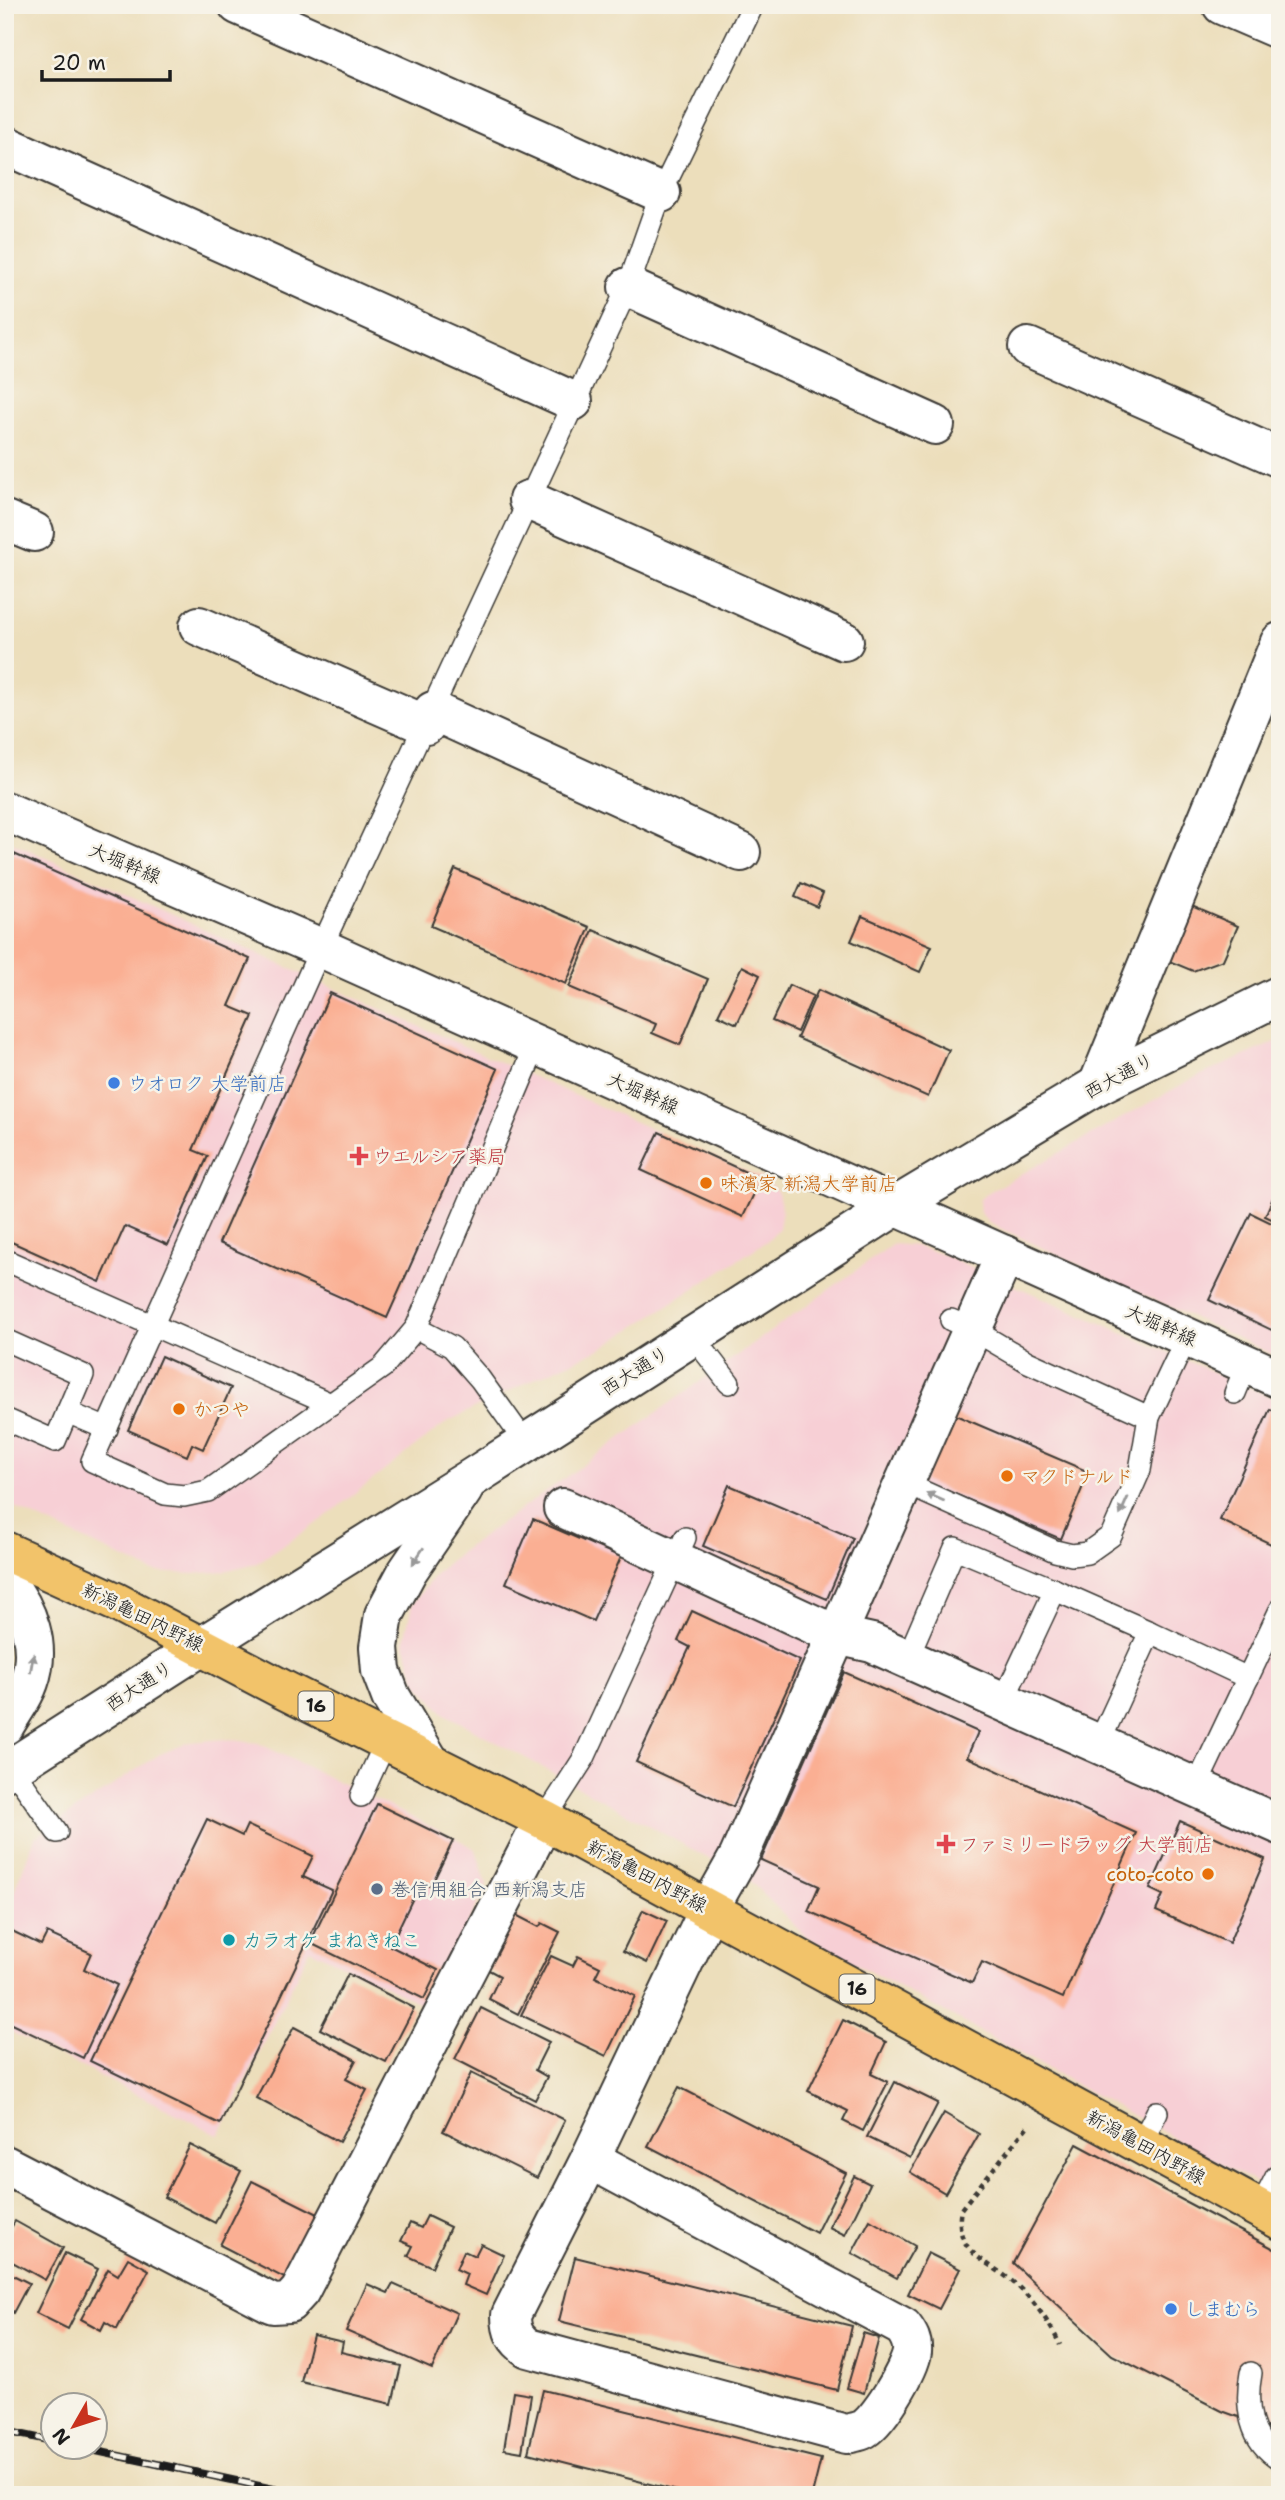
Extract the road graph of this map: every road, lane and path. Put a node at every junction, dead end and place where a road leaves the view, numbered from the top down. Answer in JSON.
{"nodes":[{"id":1,"x":238,"y":5,"type":"edge"},
{"id":2,"x":753,"y":5,"type":"edge"},
{"id":3,"x":1230,"y":7,"type":"edge"},
{"id":4,"x":1280,"y":30,"type":"edge"},
{"id":5,"x":5,"y":145,"type":"edge"},
{"id":6,"x":661,"y":193,"type":"junction"},
{"id":7,"x":628,"y":288,"type":"junction"},
{"id":8,"x":1028,"y":347,"type":"dead end"},
{"id":9,"x":573,"y":401,"type":"junction"},
{"id":10,"x":935,"y":425,"type":"dead end"},
{"id":11,"x":1280,"y":458,"type":"edge"},
{"id":12,"x":528,"y":500,"type":"junction"},
{"id":13,"x":199,"y":626,"type":"dead end"},
{"id":14,"x":844,"y":641,"type":"dead end"},
{"id":15,"x":1280,"y":642,"type":"edge"},
{"id":16,"x":430,"y":718,"type":"junction"},
{"id":17,"x":5,"y":811,"type":"edge"},
{"id":18,"x":741,"y":852,"type":"dead end"},
{"id":19,"x":321,"y":948,"type":"junction"},
{"id":20,"x":1280,"y":995,"type":"edge"},
{"id":21,"x":536,"y":1045,"type":"junction"},
{"id":22,"x":1098,"y":1085,"type":"junction"},
{"id":23,"x":896,"y":1206,"type":"junction"},
{"id":24,"x":1005,"y":1255,"type":"junction"},
{"id":25,"x":5,"y":1260,"type":"edge"},
{"id":26,"x":152,"y":1325,"type":"junction"},
{"id":27,"x":961,"y":1325,"type":"junction"},
{"id":28,"x":416,"y":1328,"type":"junction"},
{"id":29,"x":692,"y":1335,"type":"junction"},
{"id":30,"x":1187,"y":1337,"type":"junction"},
{"id":31,"x":5,"y":1340,"type":"edge"},
{"id":32,"x":1254,"y":1378,"type":"edge"},
{"id":33,"x":729,"y":1382,"type":"dead end"},
{"id":34,"x":331,"y":1404,"type":"junction"},
{"id":35,"x":67,"y":1412,"type":"junction"},
{"id":36,"x":1149,"y":1417,"type":"junction"},
{"id":37,"x":5,"y":1419,"type":"edge"},
{"id":38,"x":107,"y":1429,"type":"junction"},
{"id":39,"x":525,"y":1442,"type":"junction"},
{"id":40,"x":898,"y":1475,"type":"junction"},
{"id":41,"x":470,"y":1479,"type":"junction"},
{"id":42,"x":562,"y":1508,"type":"dead end"},
{"id":43,"x":679,"y":1550,"type":"junction"},
{"id":44,"x":5,"y":1551,"type":"edge"},
{"id":45,"x":5,"y":1581,"type":"edge"},
{"id":46,"x":1055,"y":1590,"type":"junction"},
{"id":47,"x":1280,"y":1610,"type":"edge"},
{"id":48,"x":1150,"y":1632,"type":"junction"},
{"id":49,"x":836,"y":1635,"type":"junction"},
{"id":50,"x":202,"y":1646,"type":"junction"},
{"id":51,"x":907,"y":1659,"type":"junction"},
{"id":52,"x":1248,"y":1678,"type":"junction"},
{"id":53,"x":1003,"y":1701,"type":"junction"},
{"id":54,"x":5,"y":1725,"type":"edge"},
{"id":55,"x":386,"y":1741,"type":"junction"},
{"id":56,"x":1099,"y":1744,"type":"junction"},
{"id":57,"x":431,"y":1764,"type":"junction"},
{"id":58,"x":8,"y":1770,"type":"edge"},
{"id":59,"x":1196,"y":1787,"type":"junction"},
{"id":60,"x":361,"y":1796,"type":"dead end"},
{"id":61,"x":544,"y":1820,"type":"junction"},
{"id":62,"x":1280,"y":1825,"type":"edge"},
{"id":63,"x":57,"y":1832,"type":"dead end"},
{"id":64,"x":709,"y":1909,"type":"junction"},
{"id":65,"x":1050,"y":2095,"type":"junction"},
{"id":66,"x":590,"y":2159,"type":"junction"},
{"id":67,"x":5,"y":2165,"type":"edge"},
{"id":68,"x":1272,"y":2202,"type":"edge"},
{"id":69,"x":1060,"y":2345,"type":"dead end"},
{"id":70,"x":1251,"y":2373,"type":"dead end"},
{"id":71,"x":1280,"y":2459,"type":"edge"}],
"edges":[{"from":1,"to":6,"type":"street"},
{"from":2,"to":6,"type":"lane"},
{"from":3,"to":4,"type":"street"},
{"from":5,"to":9,"type":"street"},
{"from":6,"to":7,"type":"lane"},
{"from":7,"to":9,"type":"lane"},
{"from":7,"to":10,"type":"street"},
{"from":8,"to":11,"type":"street"},
{"from":9,"to":12,"type":"lane"},
{"from":12,"to":14,"type":"street"},
{"from":12,"to":16,"type":"lane"},
{"from":13,"to":16,"type":"street"},
{"from":15,"to":22,"type":"street"},
{"from":16,"to":18,"type":"street"},
{"from":16,"to":19,"type":"lane"},
{"from":17,"to":19,"type":"street","name":"大堀幹線"},
{"from":19,"to":21,"type":"street","name":"大堀幹線"},
{"from":19,"to":26,"type":"lane"},
{"from":20,"to":22,"type":"street","name":"西大通り"},
{"from":21,"to":23,"type":"street","name":"大堀幹線"},
{"from":21,"to":28,"type":"lane"},
{"from":22,"to":23,"type":"street","name":"西大通り"},
{"from":23,"to":24,"type":"street","name":"大堀幹線"},
{"from":23,"to":29,"type":"street","name":"西大通り"},
{"from":24,"to":27,"type":"street"},
{"from":24,"to":30,"type":"street","name":"大堀幹線"},
{"from":25,"to":26,"type":"lane"},
{"from":26,"to":34,"type":"lane"},
{"from":26,"to":38,"type":"lane"},
{"from":27,"to":36,"type":"lane"},
{"from":27,"to":40,"type":"street"},
{"from":28,"to":34,"type":"lane"},
{"from":28,"to":39,"type":"lane"},
{"from":29,"to":33,"type":"lane"},
{"from":29,"to":39,"type":"street","name":"西大通り"},
{"from":30,"to":32,"type":"street","name":"大堀幹線"},
{"from":30,"to":36,"type":"lane"},
{"from":31,"to":35,"type":"lane"},
{"from":34,"to":38,"type":"lane"},
{"from":35,"to":37,"type":"lane"},
{"from":35,"to":38,"type":"lane"},
{"from":36,"to":40,"type":"lane","one_way":true},
{"from":39,"to":41,"type":"street","name":"西大通り"},
{"from":40,"to":49,"type":"street"},
{"from":41,"to":50,"type":"street","name":"西大通り"},
{"from":41,"to":57,"type":"street","one_way":true},
{"from":42,"to":43,"type":"street"},
{"from":43,"to":49,"type":"street"},
{"from":43,"to":61,"type":"lane"},
{"from":44,"to":50,"type":"main road","name":"新潟亀田内野線","number":"16"},
{"from":54,"to":45,"type":"street","one_way":true},
{"from":46,"to":48,"type":"lane"},
{"from":46,"to":51,"type":"lane"},
{"from":46,"to":53,"type":"lane"},
{"from":47,"to":52,"type":"lane"},
{"from":48,"to":52,"type":"lane"},
{"from":48,"to":56,"type":"lane"},
{"from":49,"to":51,"type":"street"},
{"from":49,"to":64,"type":"street"},
{"from":50,"to":55,"type":"main road","name":"新潟亀田内野線","number":"16"},
{"from":50,"to":58,"type":"street","name":"西大通り"},
{"from":51,"to":53,"type":"street"},
{"from":52,"to":59,"type":"lane"},
{"from":53,"to":56,"type":"street"},
{"from":55,"to":57,"type":"main road","name":"新潟亀田内野線","number":"16"},
{"from":55,"to":60,"type":"lane"},
{"from":56,"to":59,"type":"street"},
{"from":57,"to":61,"type":"main road","name":"新潟亀田内野線","number":"16"},
{"from":58,"to":63,"type":"lane"},
{"from":59,"to":62,"type":"street"},
{"from":61,"to":64,"type":"main road","name":"新潟亀田内野線","number":"16"},
{"from":61,"to":67,"type":"street"},
{"from":64,"to":65,"type":"main road","name":"新潟亀田内野線","number":"16"},
{"from":64,"to":66,"type":"street"},
{"from":65,"to":68,"type":"main road","name":"新潟亀田内野線","number":"16"},
{"from":65,"to":69,"type":"path"},
{"from":66,"to":66,"type":"street"},
{"from":70,"to":71,"type":"lane"}]}
